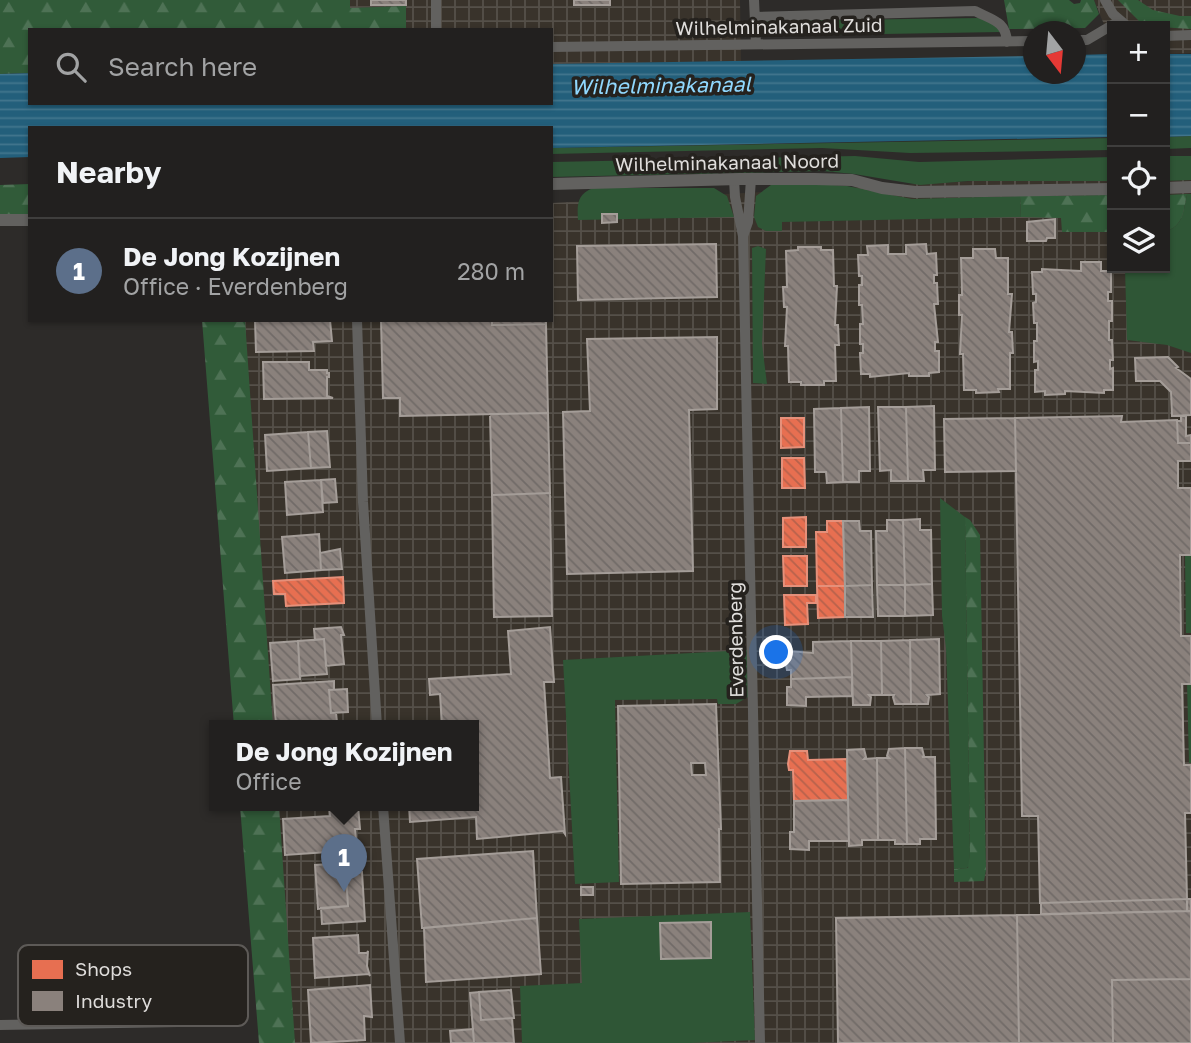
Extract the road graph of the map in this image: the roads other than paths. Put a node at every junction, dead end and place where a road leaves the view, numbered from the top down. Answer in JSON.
{"nodes":[{"id":1,"x":436,"y":0,"type":"edge"},
{"id":2,"x":754,"y":0,"type":"edge"},
{"id":3,"x":1105,"y":0,"type":"edge"},
{"id":4,"x":755,"y":17,"type":"junction"},
{"id":5,"x":1121,"y":21,"type":"edge"},
{"id":6,"x":436,"y":28,"type":"edge"},
{"id":7,"x":1107,"y":31,"type":"edge"},
{"id":8,"x":1170,"y":36,"type":"edge"},
{"id":9,"x":1191,"y":36,"type":"edge"},
{"id":10,"x":1086,"y":40,"type":"edge"},
{"id":11,"x":1023,"y":41,"type":"edge"},
{"id":12,"x":1007,"y":42,"type":"junction"},
{"id":13,"x":757,"y":44,"type":"junction"},
{"id":14,"x":553,"y":47,"type":"edge"},
{"id":15,"x":734,"y":179,"type":"junction"},
{"id":16,"x":751,"y":179,"type":"junction"},
{"id":17,"x":553,"y":184,"type":"edge"},
{"id":18,"x":1191,"y":187,"type":"edge"},
{"id":19,"x":1170,"y":188,"type":"edge"},
{"id":20,"x":1107,"y":189,"type":"edge"},
{"id":21,"x":0,"y":220,"type":"edge"},
{"id":22,"x":28,"y":220,"type":"edge"},
{"id":23,"x":743,"y":236,"type":"junction"},
{"id":24,"x":357,"y":322,"type":"edge"},
{"id":25,"x":377,"y":720,"type":"edge"},
{"id":26,"x":383,"y":811,"type":"edge"},
{"id":27,"x":0,"y":1025,"type":"edge"},
{"id":28,"x":18,"y":1025,"type":"edge"},
{"id":29,"x":400,"y":1043,"type":"edge"},
{"id":30,"x":760,"y":1043,"type":"edge"}],
"edges":[{"from":1,"to":6,"type":"street"},
{"from":2,"to":4,"type":"street"},
{"from":3,"to":5,"type":"street"},
{"from":4,"to":12,"type":"street","name":"Wilhelminakanaal Zuid"},
{"from":4,"to":13,"type":"street"},
{"from":7,"to":10,"type":"street"},
{"from":8,"to":9,"type":"street"},
{"from":11,"to":12,"type":"street","name":"Wilhelminakanaal Zuid"},
{"from":12,"to":13,"type":"street","name":"Wilhelminakanaal Zuid"},
{"from":13,"to":14,"type":"street","name":"Wilhelminakanaal Zuid"},
{"from":15,"to":16,"type":"street","name":"Wilhelminakanaal Noord"},
{"from":15,"to":17,"type":"street","name":"Wilhelminakanaal Noord"},
{"from":15,"to":23,"type":"street","name":"Everdenberg"},
{"from":16,"to":20,"type":"street","name":"Wilhelminakanaal Noord"},
{"from":16,"to":23,"type":"street","name":"Everdenberg"},
{"from":18,"to":19,"type":"street"},
{"from":21,"to":22,"type":"street"},
{"from":23,"to":30,"type":"street","name":"Everdenberg"},
{"from":24,"to":25,"type":"street"},
{"from":26,"to":29,"type":"street"},
{"from":27,"to":28,"type":"street"}]}
